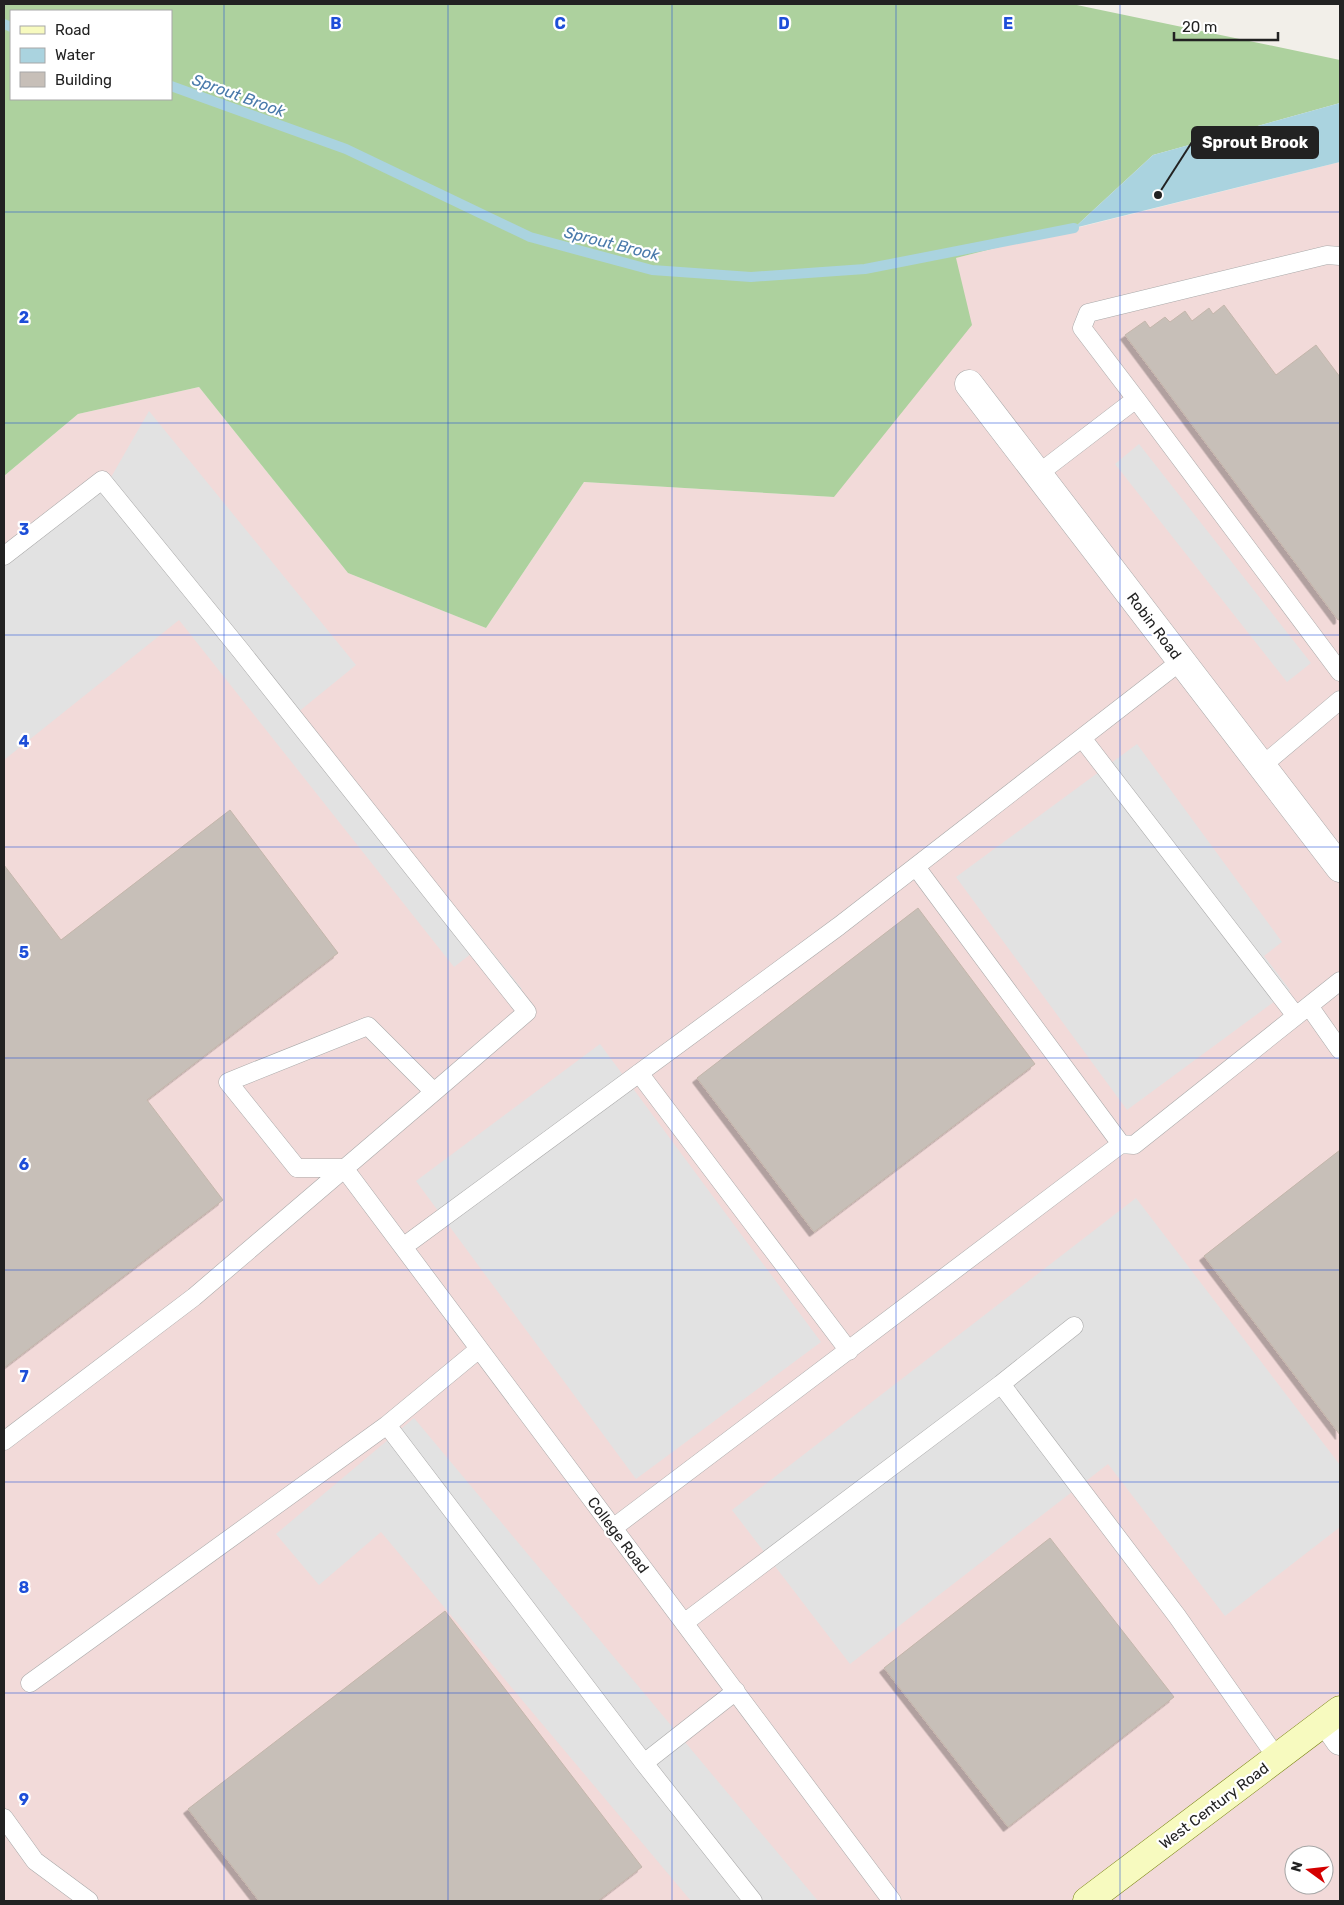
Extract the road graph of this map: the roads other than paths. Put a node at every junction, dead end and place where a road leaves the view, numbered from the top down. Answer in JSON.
{"nodes":[{"id":1,"x":1334,"y":255,"type":"edge"},
{"id":2,"x":969,"y":384,"type":"dead end"},
{"id":3,"x":1136,"y":399,"type":"junction"},
{"id":4,"x":1038,"y":474,"type":"junction"},
{"id":5,"x":4,"y":556,"type":"edge"},
{"id":6,"x":1181,"y":661,"type":"junction"},
{"id":7,"x":1340,"y":672,"type":"edge"},
{"id":8,"x":1340,"y":700,"type":"edge"},
{"id":9,"x":1082,"y":738,"type":"junction"},
{"id":10,"x":1263,"y":765,"type":"junction"},
{"id":11,"x":916,"y":867,"type":"junction"},
{"id":12,"x":1340,"y":868,"type":"edge"},
{"id":13,"x":1340,"y":981,"type":"edge"},
{"id":14,"x":1302,"y":1011,"type":"junction"},
{"id":15,"x":1340,"y":1050,"type":"edge"},
{"id":16,"x":640,"y":1073,"type":"junction"},
{"id":17,"x":434,"y":1092,"type":"junction"},
{"id":18,"x":1121,"y":1144,"type":"junction"},
{"id":19,"x":344,"y":1168,"type":"junction"},
{"id":20,"x":403,"y":1247,"type":"junction"},
{"id":21,"x":1074,"y":1326,"type":"dead end"},
{"id":22,"x":479,"y":1348,"type":"junction"},
{"id":23,"x":849,"y":1351,"type":"junction"},
{"id":24,"x":1001,"y":1384,"type":"junction"},
{"id":25,"x":386,"y":1425,"type":"junction"},
{"id":26,"x":4,"y":1441,"type":"edge"},
{"id":27,"x":613,"y":1528,"type":"junction"},
{"id":28,"x":684,"y":1623,"type":"junction"},
{"id":29,"x":30,"y":1683,"type":"dead end"},
{"id":30,"x":736,"y":1692,"type":"junction"},
{"id":31,"x":1335,"y":1724,"type":"edge"},
{"id":32,"x":1277,"y":1758,"type":"junction"},
{"id":33,"x":644,"y":1763,"type":"junction"},
{"id":34,"x":4,"y":1818,"type":"edge"},
{"id":35,"x":89,"y":1901,"type":"edge"},
{"id":36,"x":753,"y":1901,"type":"edge"},
{"id":37,"x":892,"y":1901,"type":"edge"},
{"id":38,"x":1087,"y":1901,"type":"edge"}],
"edges":[{"from":1,"to":3,"type":"lane"},
{"from":2,"to":4,"type":"street","name":"Robin Road"},
{"from":3,"to":4,"type":"lane"},
{"from":3,"to":7,"type":"lane"},
{"from":4,"to":6,"type":"street","name":"Robin Road"},
{"from":5,"to":17,"type":"lane"},
{"from":6,"to":9,"type":"lane"},
{"from":6,"to":10,"type":"street","name":"Robin Road"},
{"from":8,"to":10,"type":"lane"},
{"from":9,"to":11,"type":"lane"},
{"from":9,"to":14,"type":"lane"},
{"from":10,"to":12,"type":"street","name":"Robin Road"},
{"from":11,"to":16,"type":"lane"},
{"from":11,"to":18,"type":"lane"},
{"from":13,"to":14,"type":"lane"},
{"from":14,"to":15,"type":"lane"},
{"from":14,"to":18,"type":"lane"},
{"from":16,"to":20,"type":"lane"},
{"from":16,"to":23,"type":"lane"},
{"from":17,"to":19,"type":"lane"},
{"from":17,"to":19,"type":"lane"},
{"from":18,"to":23,"type":"lane"},
{"from":19,"to":20,"type":"lane","name":"College Road"},
{"from":19,"to":26,"type":"lane"},
{"from":20,"to":22,"type":"lane","name":"College Road"},
{"from":21,"to":24,"type":"lane"},
{"from":22,"to":25,"type":"lane"},
{"from":22,"to":27,"type":"lane","name":"College Road"},
{"from":23,"to":27,"type":"lane"},
{"from":24,"to":28,"type":"lane"},
{"from":24,"to":32,"type":"lane"},
{"from":25,"to":29,"type":"lane"},
{"from":25,"to":33,"type":"lane"},
{"from":27,"to":28,"type":"lane","name":"College Road"},
{"from":28,"to":30,"type":"lane","name":"College Road"},
{"from":30,"to":33,"type":"lane"},
{"from":30,"to":37,"type":"lane","name":"College Road"},
{"from":31,"to":32,"type":"main road","name":"West Century Road"},
{"from":32,"to":38,"type":"main road","name":"West Century Road"},
{"from":33,"to":36,"type":"lane"},
{"from":34,"to":35,"type":"lane"}]}
